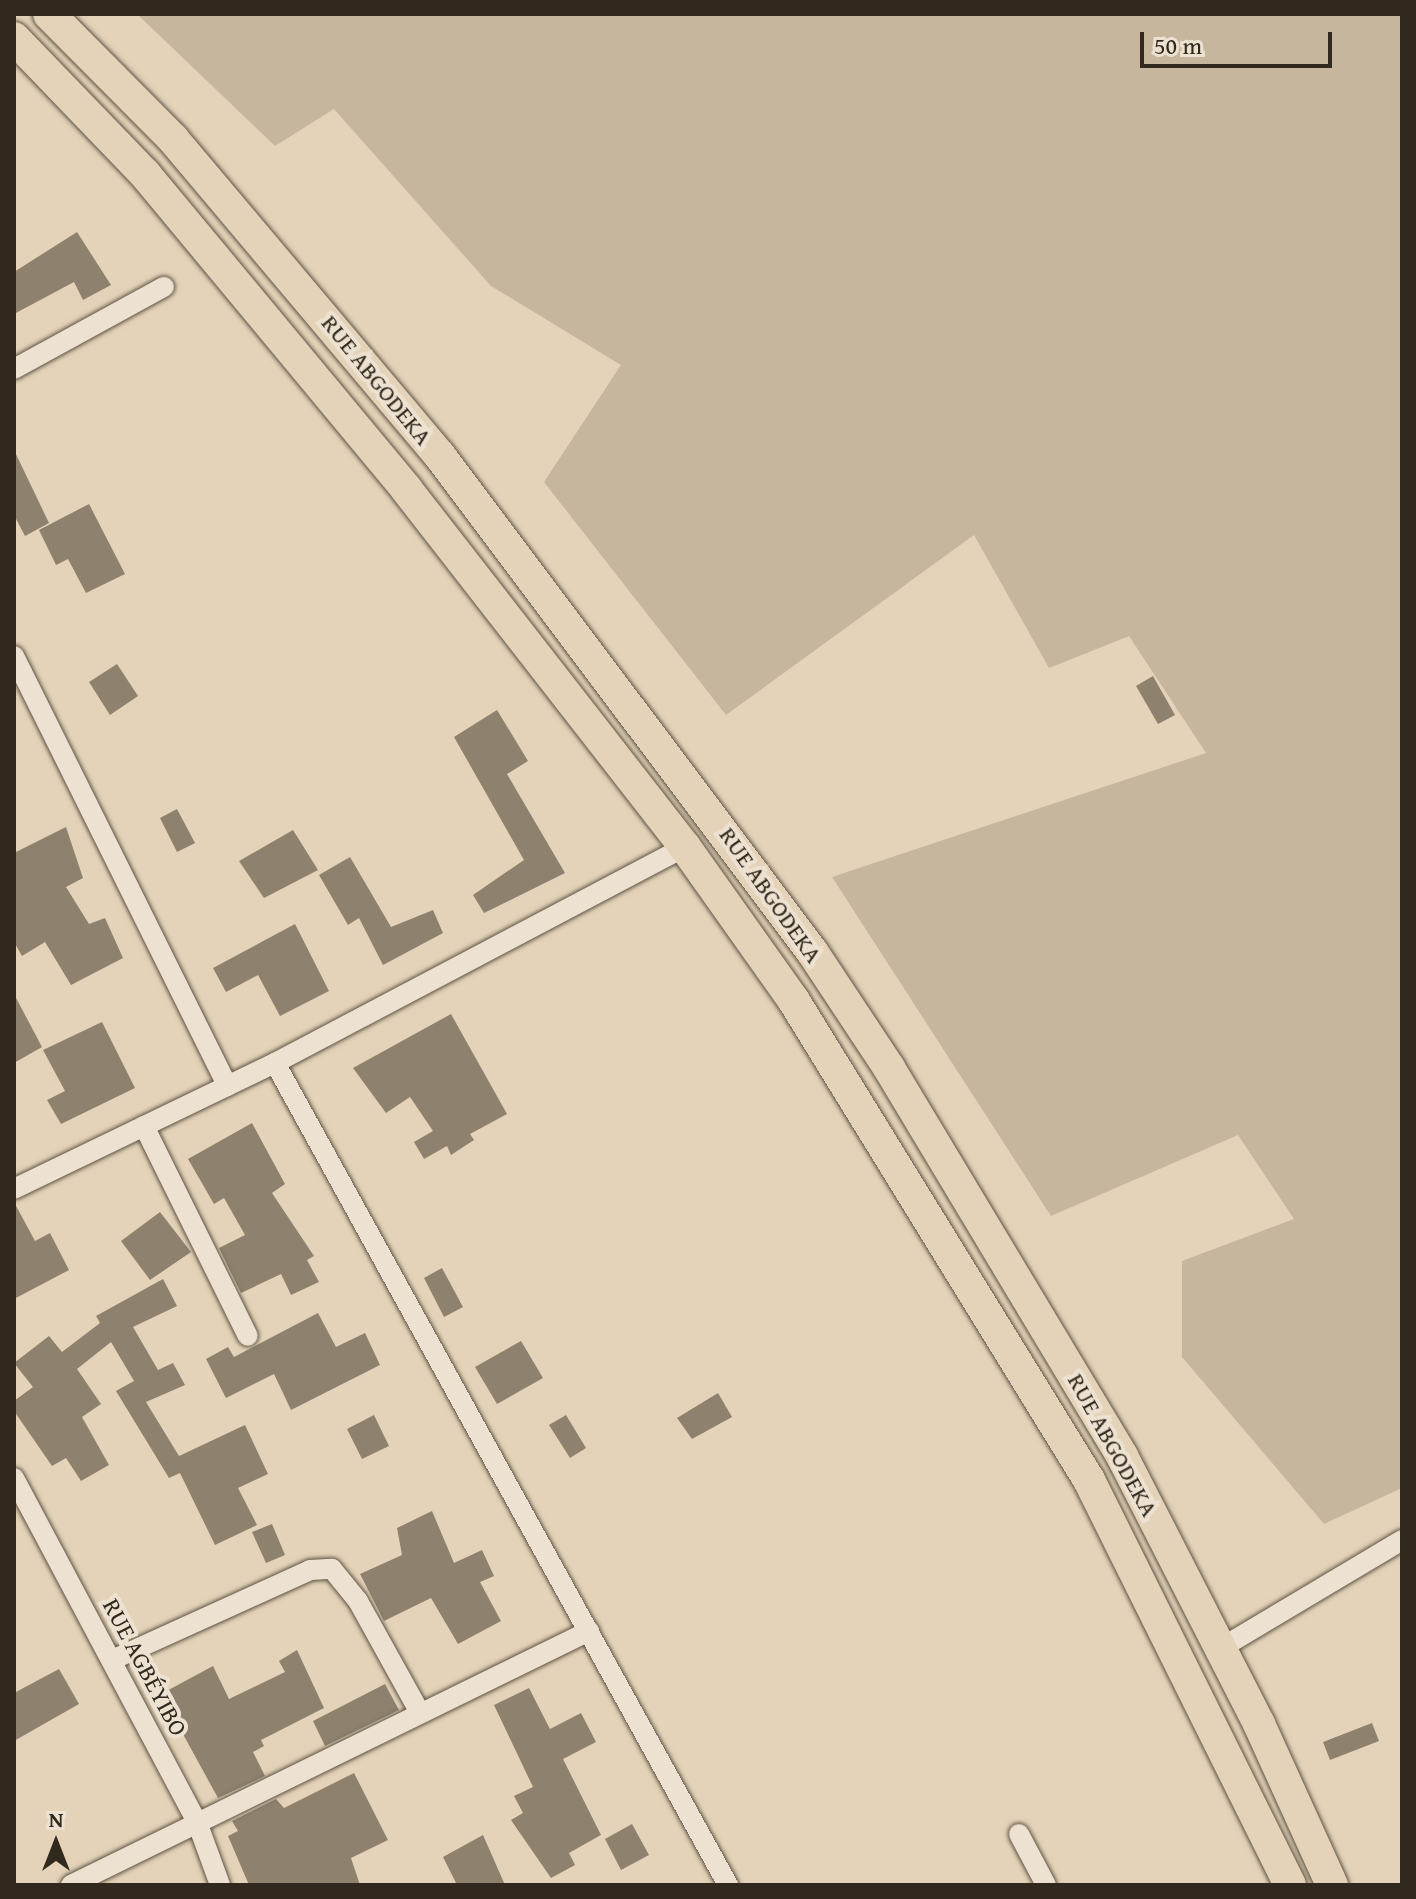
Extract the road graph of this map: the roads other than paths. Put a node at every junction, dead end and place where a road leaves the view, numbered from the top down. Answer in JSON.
{"nodes":[{"id":1,"x":49,"y":14,"type":"edge"},
{"id":2,"x":14,"y":38,"type":"edge"},
{"id":3,"x":164,"y":287,"type":"dead end"},
{"id":4,"x":14,"y":369,"type":"edge"},
{"id":5,"x":14,"y":656,"type":"edge"},
{"id":6,"x":685,"y":847,"type":"junction"},
{"id":7,"x":275,"y":1063,"type":"junction"},
{"id":8,"x":227,"y":1086,"type":"junction"},
{"id":9,"x":144,"y":1126,"type":"junction"},
{"id":10,"x":14,"y":1189,"type":"edge"},
{"id":11,"x":248,"y":1336,"type":"dead end"},
{"id":12,"x":14,"y":1478,"type":"edge"},
{"id":13,"x":1402,"y":1540,"type":"edge"},
{"id":14,"x":589,"y":1631,"type":"junction"},
{"id":15,"x":1221,"y":1648,"type":"junction"},
{"id":16,"x":112,"y":1660,"type":"junction"},
{"id":17,"x":419,"y":1711,"type":"junction"},
{"id":18,"x":197,"y":1822,"type":"junction"},
{"id":19,"x":1019,"y":1834,"type":"dead end"},
{"id":20,"x":71,"y":1885,"type":"edge"},
{"id":21,"x":220,"y":1885,"type":"edge"},
{"id":22,"x":728,"y":1885,"type":"edge"},
{"id":23,"x":1046,"y":1885,"type":"edge"},
{"id":24,"x":1290,"y":1885,"type":"edge"},
{"id":25,"x":1332,"y":1885,"type":"edge"}],
"edges":[{"from":1,"to":15,"type":"main road","name":"RUE ABGODEKA"},
{"from":2,"to":6,"type":"main road","name":"RUE ABGODEKA"},
{"from":3,"to":4,"type":"street"},
{"from":5,"to":8,"type":"street"},
{"from":6,"to":7,"type":"street"},
{"from":6,"to":24,"type":"main road","name":"RUE ABGODEKA"},
{"from":7,"to":8,"type":"street"},
{"from":7,"to":14,"type":"street"},
{"from":8,"to":9,"type":"street"},
{"from":9,"to":10,"type":"street"},
{"from":9,"to":11,"type":"street"},
{"from":12,"to":16,"type":"street","name":"RUE AGBÉYIBO"},
{"from":13,"to":15,"type":"street"},
{"from":14,"to":17,"type":"street"},
{"from":14,"to":22,"type":"street"},
{"from":15,"to":25,"type":"main road","name":"RUE ABGODEKA"},
{"from":16,"to":17,"type":"street"},
{"from":16,"to":18,"type":"street","name":"RUE AGBÉYIBO"},
{"from":17,"to":18,"type":"street"},
{"from":18,"to":20,"type":"street"},
{"from":18,"to":21,"type":"street","name":"RUE AGBÉYIBO"},
{"from":19,"to":23,"type":"street"}]}
